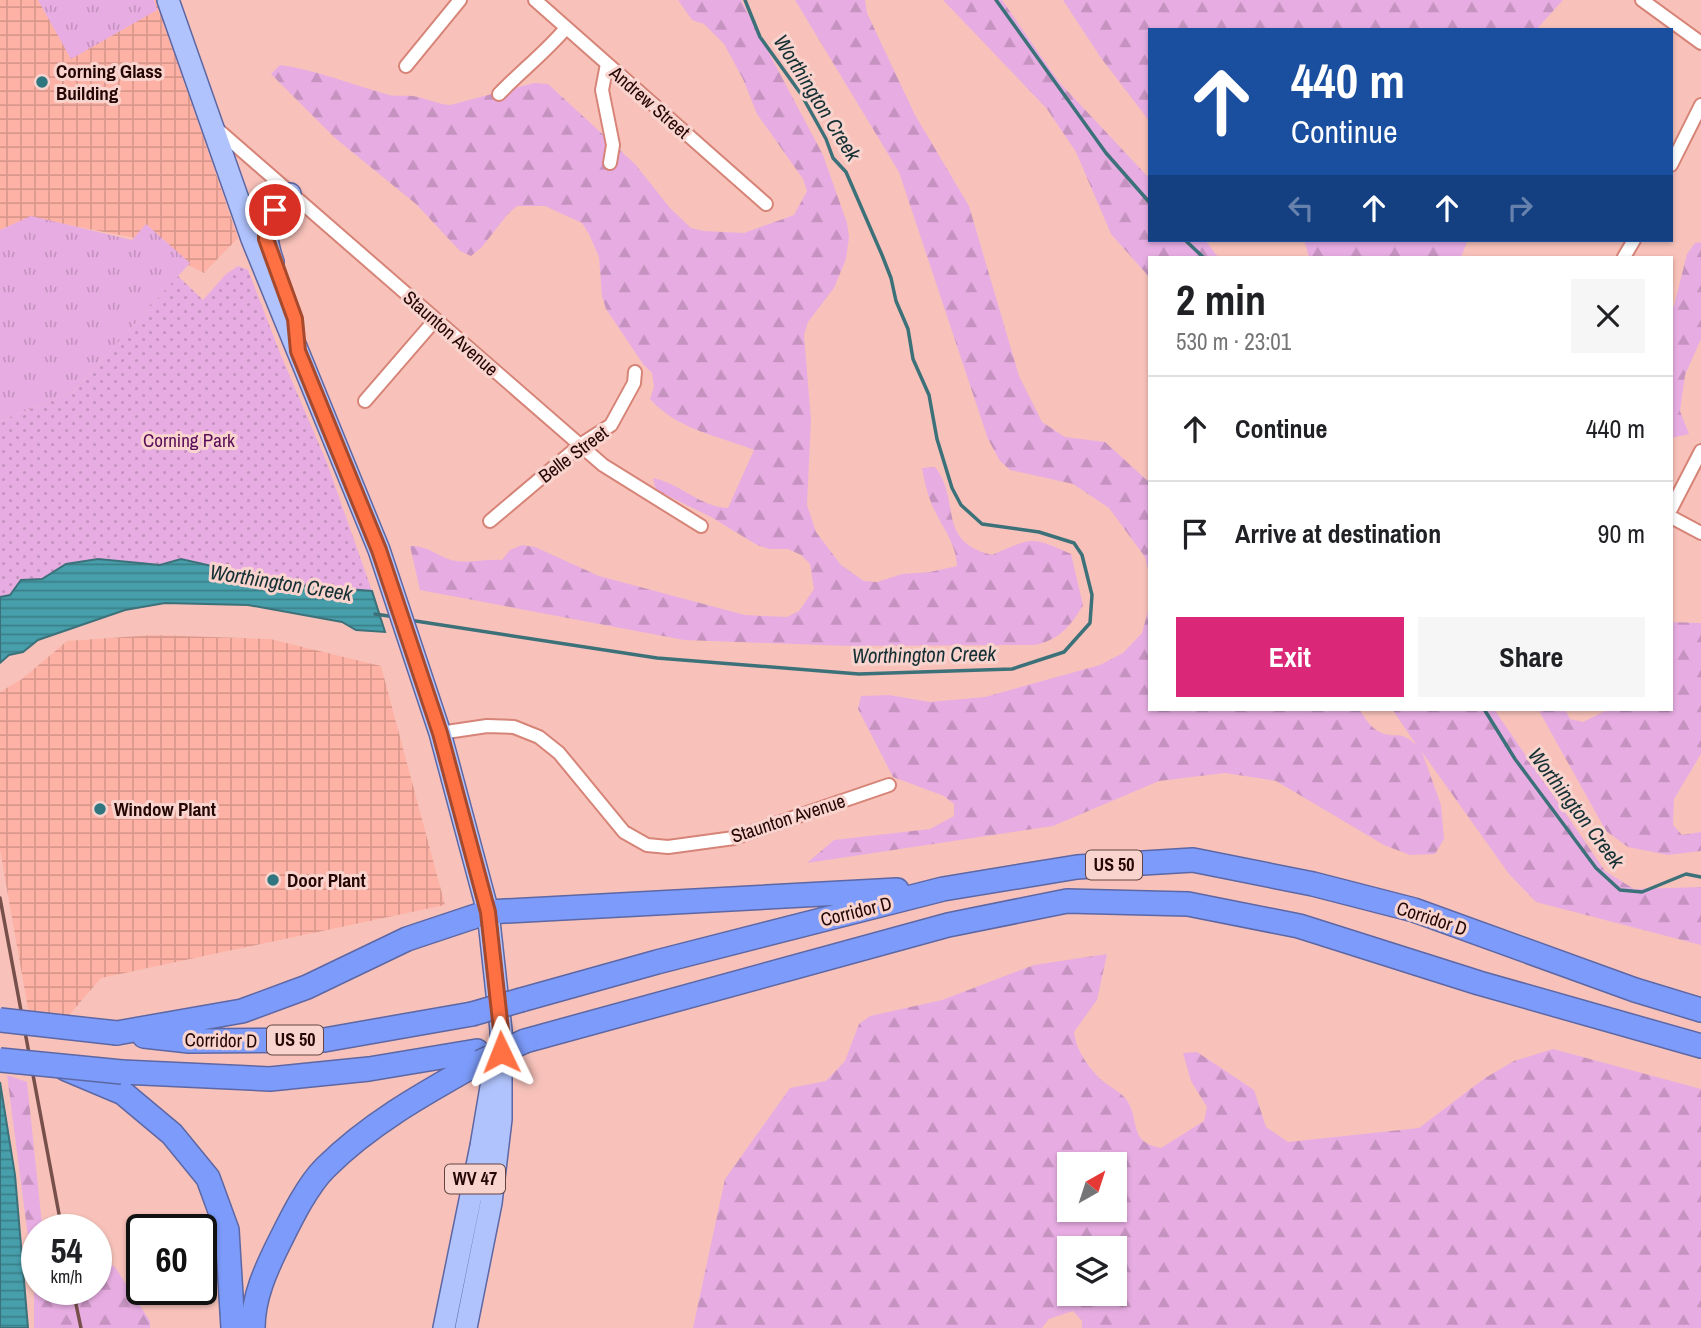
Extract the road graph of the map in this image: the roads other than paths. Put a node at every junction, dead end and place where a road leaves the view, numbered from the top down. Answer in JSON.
{"nodes":[{"id":1,"x":168,"y":0,"type":"edge"},
{"id":2,"x":460,"y":0,"type":"edge"},
{"id":3,"x":535,"y":0,"type":"edge"},
{"id":4,"x":1642,"y":0,"type":"edge"},
{"id":5,"x":566,"y":28,"type":"junction"},
{"id":6,"x":1701,"y":43,"type":"edge"},
{"id":7,"x":607,"y":64,"type":"junction"},
{"id":8,"x":406,"y":66,"type":"dead end"},
{"id":9,"x":499,"y":94,"type":"dead end"},
{"id":10,"x":1701,"y":104,"type":"edge"},
{"id":11,"x":213,"y":126,"type":"junction"},
{"id":12,"x":1673,"y":161,"type":"edge"},
{"id":13,"x":610,"y":163,"type":"dead end"},
{"id":14,"x":290,"y":194,"type":"junction"},
{"id":15,"x":766,"y":204,"type":"dead end"},
{"id":16,"x":275,"y":210,"type":"junction"},
{"id":17,"x":245,"y":218,"type":"junction"},
{"id":18,"x":435,"y":320,"type":"junction"},
{"id":19,"x":298,"y":351,"type":"junction"},
{"id":20,"x":635,"y":372,"type":"dead end"},
{"id":21,"x":365,"y":401,"type":"dead end"},
{"id":22,"x":580,"y":445,"type":"junction"},
{"id":23,"x":1701,"y":451,"type":"edge"},
{"id":24,"x":1673,"y":505,"type":"edge"},
{"id":25,"x":1673,"y":518,"type":"edge"},
{"id":26,"x":490,"y":521,"type":"dead end"},
{"id":27,"x":701,"y":526,"type":"dead end"},
{"id":28,"x":1701,"y":533,"type":"edge"},
{"id":29,"x":440,"y":733,"type":"junction"},
{"id":30,"x":889,"y":785,"type":"dead end"},
{"id":31,"x":943,"y":889,"type":"junction"},
{"id":32,"x":488,"y":912,"type":"junction"},
{"id":33,"x":1701,"y":1010,"type":"edge"},
{"id":34,"x":0,"y":1020,"type":"edge"},
{"id":35,"x":501,"y":1030,"type":"junction"},
{"id":36,"x":117,"y":1033,"type":"junction"},
{"id":37,"x":1701,"y":1046,"type":"edge"},
{"id":38,"x":479,"y":1057,"type":"junction"},
{"id":39,"x":0,"y":1060,"type":"edge"},
{"id":40,"x":123,"y":1083,"type":"junction"},
{"id":41,"x":233,"y":1328,"type":"edge"},
{"id":42,"x":253,"y":1328,"type":"edge"},
{"id":43,"x":444,"y":1328,"type":"edge"},
{"id":44,"x":466,"y":1328,"type":"edge"}],
"edges":[{"from":1,"to":11,"type":"main road","name":"Staunton Avenue","number":"WV 47"},
{"from":2,"to":8,"type":"street"},
{"from":3,"to":5,"type":"street","name":"Andrew Street"},
{"from":4,"to":6,"type":"street"},
{"from":5,"to":7,"type":"street","name":"Andrew Street"},
{"from":5,"to":9,"type":"street"},
{"from":7,"to":13,"type":"street"},
{"from":7,"to":15,"type":"street","name":"Andrew Street"},
{"from":10,"to":12,"type":"street"},
{"from":11,"to":14,"type":"street","name":"Staunton Avenue"},
{"from":11,"to":17,"type":"main road","name":"Staunton Avenue","number":"WV 47"},
{"from":14,"to":16,"type":"main road"},
{"from":14,"to":18,"type":"street","name":"Staunton Avenue"},
{"from":16,"to":17,"type":"main road"},
{"from":16,"to":19,"type":"main road"},
{"from":17,"to":19,"type":"main road","name":"Staunton Avenue","number":"WV 47"},
{"from":18,"to":21,"type":"street"},
{"from":18,"to":22,"type":"street","name":"Staunton Avenue"},
{"from":19,"to":29,"type":"main road","name":"Staunton Avenue","number":"WV 47"},
{"from":20,"to":22,"type":"street","name":"Belle Street"},
{"from":22,"to":26,"type":"street","name":"Belle Street"},
{"from":22,"to":27,"type":"street","name":"Staunton Avenue"},
{"from":23,"to":24,"type":"street"},
{"from":25,"to":28,"type":"street"},
{"from":29,"to":30,"type":"street","name":"Staunton Avenue"},
{"from":29,"to":32,"type":"main road","name":"Staunton Avenue","number":"WV 47"},
{"from":31,"to":32,"type":"highway"},
{"from":31,"to":33,"type":"highway","name":"Corridor D","number":"US 50"},
{"from":31,"to":36,"type":"highway","name":"Corridor D","number":"US 50","bridge":true},
{"from":32,"to":35,"type":"main road","name":"Staunton Avenue","number":"WV 47"},
{"from":32,"to":36,"type":"highway"},
{"from":34,"to":36,"type":"highway","name":"Corridor D","number":"US 50","bridge":true},
{"from":35,"to":43,"type":"main road","name":"Staunton Avenue","number":"WV 47"},
{"from":35,"to":44,"type":"main road","name":"Staunton Avenue","number":"WV 47"},
{"from":37,"to":38,"type":"highway","name":"Corridor D","number":"US 50","bridge":true},
{"from":38,"to":40,"type":"highway","name":"Corridor D","number":"US 50"},
{"from":38,"to":42,"type":"highway"},
{"from":39,"to":40,"type":"highway","name":"Corridor D","number":"US 50","bridge":true},
{"from":40,"to":41,"type":"highway"}]}
